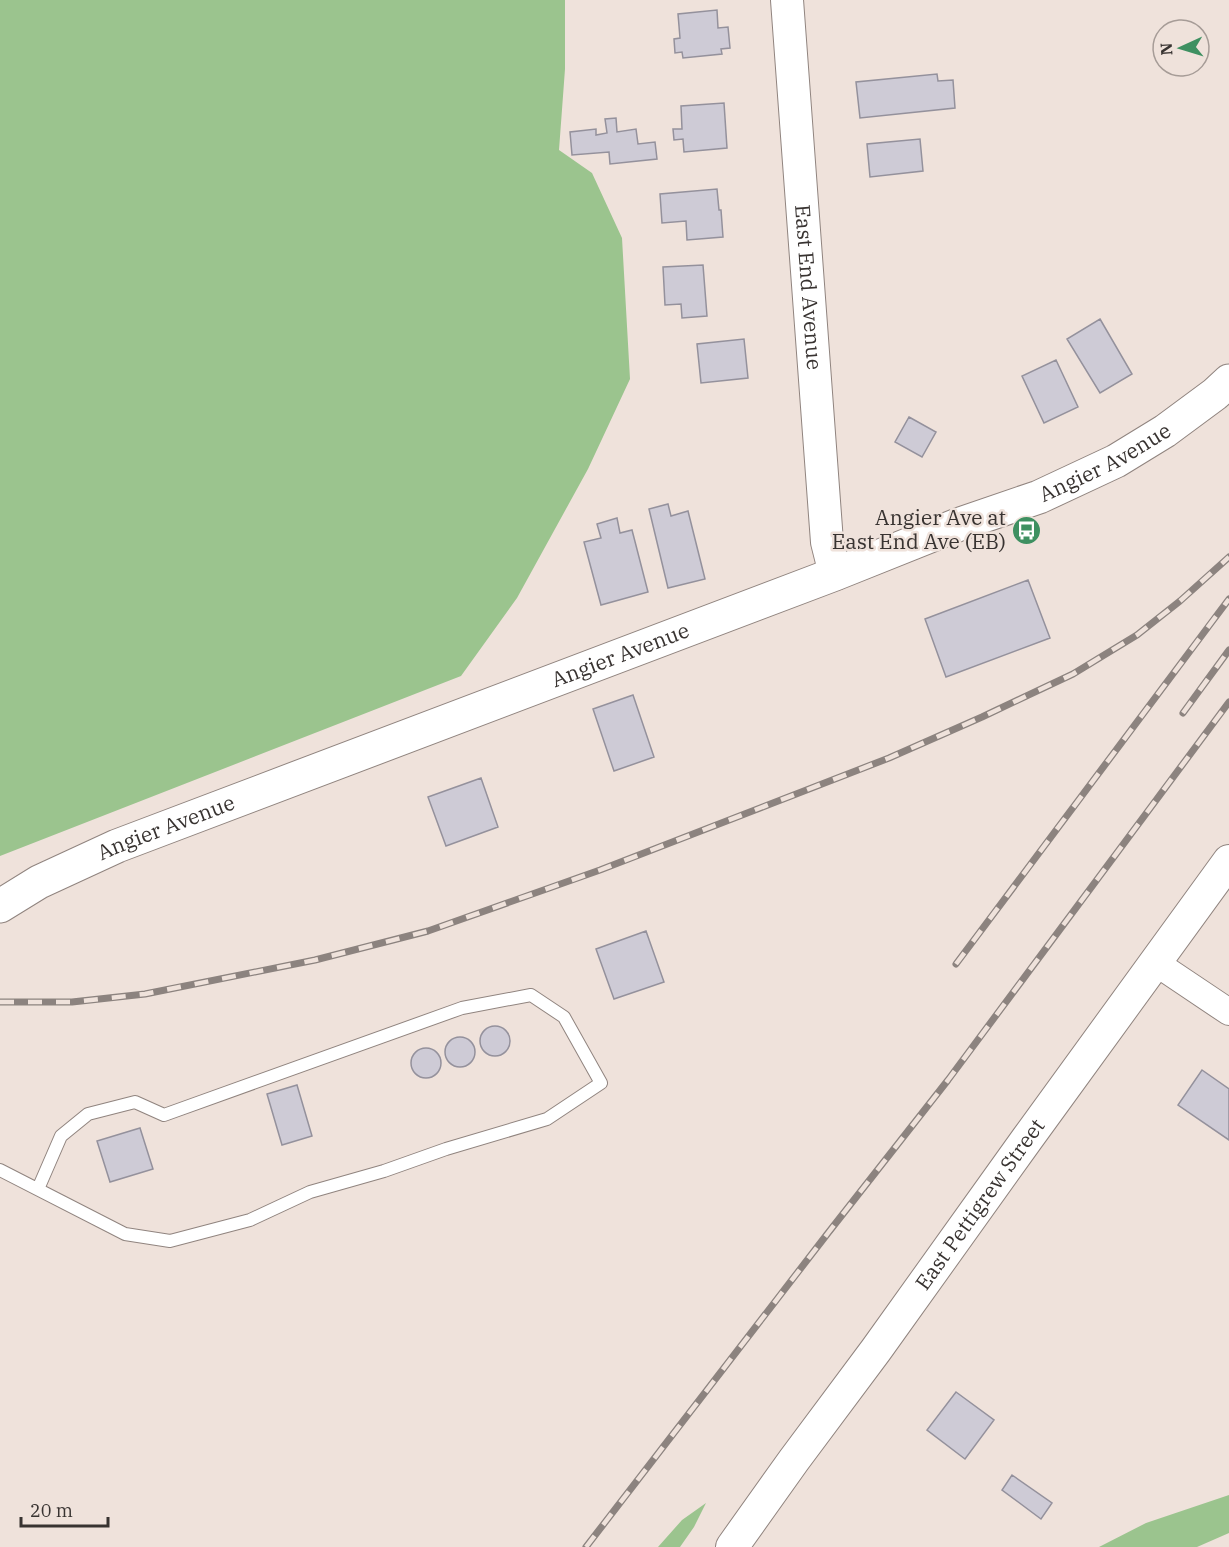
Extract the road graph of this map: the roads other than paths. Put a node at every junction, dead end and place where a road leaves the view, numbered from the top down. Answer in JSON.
{"nodes":[{"id":1,"x":787,"y":0,"type":"edge"},
{"id":2,"x":1229,"y":381,"type":"edge"},
{"id":3,"x":835,"y":574,"type":"junction"},
{"id":4,"x":1229,"y":861,"type":"edge"},
{"id":5,"x":0,"y":906,"type":"edge"},
{"id":6,"x":1156,"y":963,"type":"junction"},
{"id":7,"x":1229,"y":1012,"type":"edge"},
{"id":8,"x":0,"y":1170,"type":"edge"},
{"id":9,"x":38,"y":1189,"type":"junction"},
{"id":10,"x":732,"y":1547,"type":"edge"}],
"edges":[{"from":1,"to":3,"type":"street","name":"East End Avenue"},
{"from":2,"to":3,"type":"main road","name":"Angier Avenue"},
{"from":3,"to":5,"type":"main road","name":"Angier Avenue"},
{"from":4,"to":6,"type":"street","name":"East Pettigrew Street"},
{"from":6,"to":7,"type":"street"},
{"from":6,"to":10,"type":"street","name":"East Pettigrew Street"},
{"from":8,"to":9,"type":"lane"},
{"from":9,"to":9,"type":"lane"}]}
